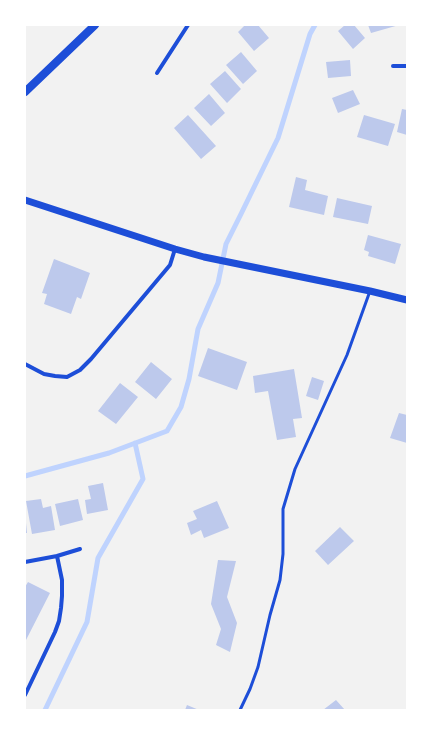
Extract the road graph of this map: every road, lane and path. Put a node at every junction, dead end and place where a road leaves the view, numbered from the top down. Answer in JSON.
{"nodes":[{"id":1,"x":95,"y":25,"type":"edge"},
{"id":2,"x":188,"y":25,"type":"edge"},
{"id":3,"x":393,"y":66,"type":"dead end"},
{"id":4,"x":407,"y":66,"type":"edge"},
{"id":5,"x":157,"y":73,"type":"dead end"},
{"id":6,"x":25,"y":92,"type":"edge"},
{"id":7,"x":25,"y":200,"type":"edge"},
{"id":8,"x":175,"y":249,"type":"junction"},
{"id":9,"x":370,"y":291,"type":"junction"},
{"id":10,"x":407,"y":300,"type":"edge"},
{"id":11,"x":25,"y":364,"type":"edge"},
{"id":12,"x":80,"y":549,"type":"dead end"},
{"id":13,"x":57,"y":556,"type":"junction"},
{"id":14,"x":25,"y":562,"type":"edge"},
{"id":15,"x":25,"y":695,"type":"edge"},
{"id":16,"x":240,"y":710,"type":"edge"}],
"edges":[{"from":1,"to":6,"type":"main road"},
{"from":2,"to":5,"type":"street"},
{"from":3,"to":4,"type":"street"},
{"from":7,"to":8,"type":"street"},
{"from":8,"to":9,"type":"street"},
{"from":8,"to":11,"type":"street"},
{"from":9,"to":10,"type":"street"},
{"from":9,"to":16,"type":"lane"},
{"from":12,"to":13,"type":"street"},
{"from":13,"to":14,"type":"street"},
{"from":13,"to":15,"type":"street"}]}
